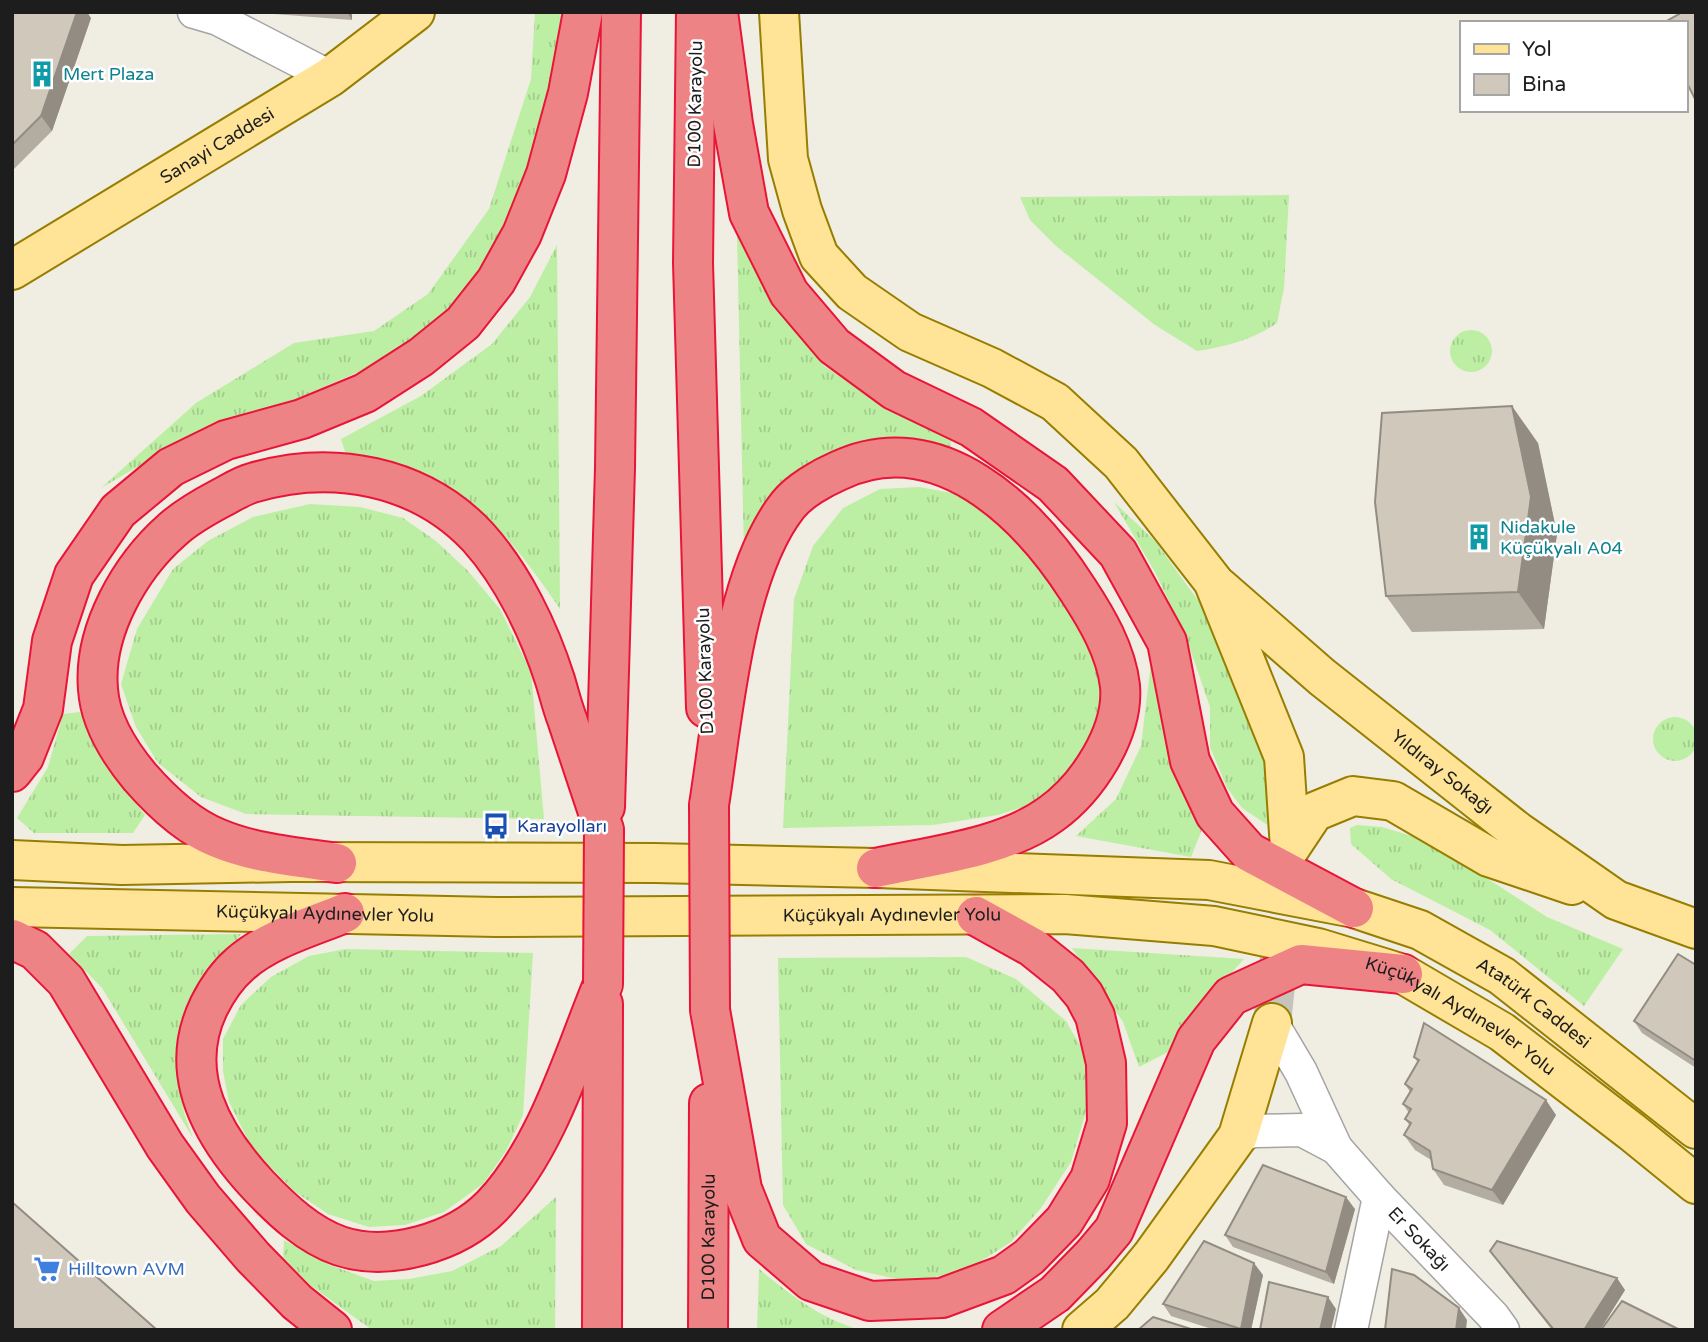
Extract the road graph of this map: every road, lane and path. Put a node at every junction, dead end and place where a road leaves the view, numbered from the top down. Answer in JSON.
{"nodes":[{"id":1,"x":194,"y":12,"type":"edge"},
{"id":2,"x":583,"y":12,"type":"edge"},
{"id":3,"x":621,"y":12,"type":"edge"},
{"id":4,"x":696,"y":12,"type":"edge"},
{"id":5,"x":719,"y":12,"type":"edge"},
{"id":6,"x":779,"y":12,"type":"edge"},
{"id":7,"x":411,"y":14,"type":"edge"},
{"id":8,"x":331,"y":77,"type":"junction"},
{"id":9,"x":12,"y":270,"type":"edge"},
{"id":10,"x":1213,"y":581,"type":"junction"},
{"id":11,"x":12,"y":772,"type":"edge"},
{"id":12,"x":709,"y":805,"type":"junction"},
{"id":13,"x":604,"y":830,"type":"junction"},
{"id":14,"x":12,"y":860,"type":"edge"},
{"id":15,"x":337,"y":863,"type":"junction"},
{"id":16,"x":876,"y":868,"type":"junction"},
{"id":17,"x":1616,"y":900,"type":"junction"},
{"id":18,"x":12,"y":907,"type":"edge"},
{"id":19,"x":1354,"y":908,"type":"junction"},
{"id":20,"x":345,"y":913,"type":"junction"},
{"id":21,"x":976,"y":916,"type":"junction"},
{"id":22,"x":1696,"y":929,"type":"edge"},
{"id":23,"x":12,"y":939,"type":"edge"},
{"id":24,"x":1403,"y":974,"type":"junction"},
{"id":25,"x":603,"y":984,"type":"junction"},
{"id":26,"x":710,"y":1010,"type":"junction"},
{"id":27,"x":1272,"y":1023,"type":"joint"},
{"id":28,"x":1696,"y":1129,"type":"edge"},
{"id":29,"x":1238,"y":1136,"type":"junction"},
{"id":30,"x":1336,"y":1148,"type":"junction"},
{"id":31,"x":1696,"y":1184,"type":"edge"},
{"id":32,"x":1379,"y":1197,"type":"junction"},
{"id":33,"x":332,"y":1330,"type":"edge"},
{"id":34,"x":602,"y":1330,"type":"edge"},
{"id":35,"x":708,"y":1330,"type":"edge"},
{"id":36,"x":1002,"y":1330,"type":"edge"},
{"id":37,"x":1082,"y":1330,"type":"edge"},
{"id":38,"x":1350,"y":1330,"type":"edge"},
{"id":39,"x":1503,"y":1330,"type":"edge"}],
"edges":[{"from":1,"to":8,"type":"street"},
{"from":2,"to":11,"type":"highway"},
{"from":3,"to":13,"type":"highway"},
{"from":4,"to":12,"type":"highway","name":"D100 Karayolu"},
{"from":5,"to":19,"type":"highway"},
{"from":6,"to":10,"type":"main road"},
{"from":7,"to":8,"type":"main road","name":"Sanayi Caddesi"},
{"from":8,"to":9,"type":"main road","name":"Sanayi Caddesi"},
{"from":10,"to":17,"type":"main road","name":"Yıldıray Sokağı"},
{"from":10,"to":17,"type":"main road"},
{"from":12,"to":16,"type":"highway"},
{"from":12,"to":26,"type":"highway","name":"D100 Karayolu","bridge":true},
{"from":13,"to":15,"type":"highway"},
{"from":13,"to":25,"type":"highway","bridge":true},
{"from":14,"to":15,"type":"main road"},
{"from":15,"to":16,"type":"main road"},
{"from":16,"to":19,"type":"main road"},
{"from":17,"to":22,"type":"main road","name":"Yıldıray Sokağı"},
{"from":18,"to":20,"type":"main road","name":"Küçükyalı Aydınevler Yolu"},
{"from":19,"to":28,"type":"main road","name":"Atatürk Caddesi"},
{"from":20,"to":21,"type":"main road","name":"Küçükyalı Aydınevler Yolu"},
{"from":20,"to":25,"type":"highway"},
{"from":21,"to":24,"type":"main road","name":"Küçükyalı Aydınevler Yolu"},
{"from":21,"to":26,"type":"highway"},
{"from":23,"to":33,"type":"highway"},
{"from":24,"to":31,"type":"main road","name":"Küçükyalı Aydınevler Yolu"},
{"from":24,"to":36,"type":"highway"},
{"from":25,"to":34,"type":"highway"},
{"from":26,"to":35,"type":"highway","name":"D100 Karayolu"},
{"from":27,"to":29,"type":"main road"},
{"from":27,"to":30,"type":"street","name":"Er Sokağı"},
{"from":29,"to":30,"type":"street","name":"Er Sokağı"},
{"from":29,"to":37,"type":"main road"},
{"from":30,"to":32,"type":"street","name":"Er Sokağı"},
{"from":32,"to":38,"type":"street"},
{"from":32,"to":39,"type":"street","name":"Er Sokağı"}]}
